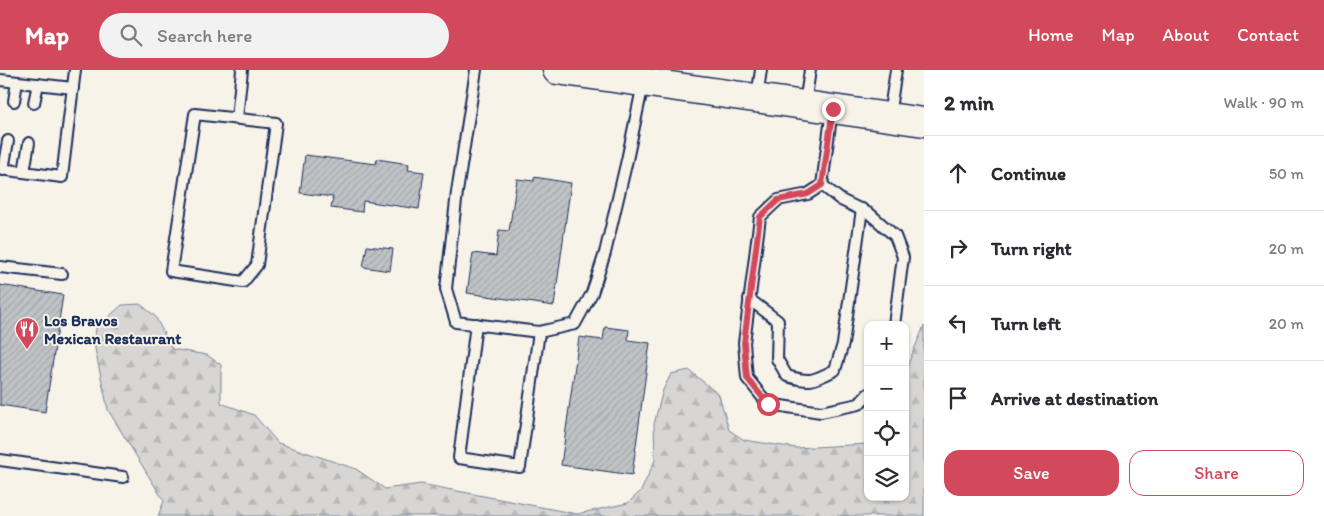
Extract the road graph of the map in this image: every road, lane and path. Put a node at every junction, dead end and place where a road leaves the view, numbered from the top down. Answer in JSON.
{"nodes":[{"id":1,"x":75,"y":70,"type":"edge"},
{"id":2,"x":242,"y":70,"type":"edge"},
{"id":3,"x":476,"y":70,"type":"edge"},
{"id":4,"x":561,"y":70,"type":"edge"},
{"id":5,"x":761,"y":70,"type":"edge"},
{"id":6,"x":810,"y":70,"type":"edge"},
{"id":7,"x":896,"y":70,"type":"edge"},
{"id":8,"x":639,"y":78,"type":"edge"},
{"id":9,"x":0,"y":80,"type":"edge"},
{"id":10,"x":17,"y":82,"type":"junction"},
{"id":11,"x":38,"y":84,"type":"junction"},
{"id":12,"x":72,"y":88,"type":"junction"},
{"id":13,"x":757,"y":98,"type":"junction"},
{"id":14,"x":14,"y":101,"type":"dead end"},
{"id":15,"x":34,"y":103,"type":"dead end"},
{"id":16,"x":805,"y":105,"type":"junction"},
{"id":17,"x":833,"y":109,"type":"junction"},
{"id":18,"x":889,"y":117,"type":"junction"},
{"id":19,"x":238,"y":118,"type":"junction"},
{"id":20,"x":924,"y":122,"type":"edge"},
{"id":21,"x":8,"y":141,"type":"dead end"},
{"id":22,"x":29,"y":143,"type":"dead end"},
{"id":23,"x":2,"y":170,"type":"edge"},
{"id":24,"x":24,"y":172,"type":"junction"},
{"id":25,"x":822,"y":185,"type":"junction"},
{"id":26,"x":862,"y":209,"type":"junction"},
{"id":27,"x":0,"y":267,"type":"edge"},
{"id":28,"x":62,"y":274,"type":"dead end"},
{"id":29,"x":749,"y":299,"type":"junction"},
{"id":30,"x":895,"y":321,"type":"edge"},
{"id":31,"x":476,"y":324,"type":"junction"},
{"id":32,"x":539,"y":332,"type":"junction"},
{"id":33,"x":864,"y":398,"type":"edge"},
{"id":34,"x":0,"y":460,"type":"edge"},
{"id":35,"x":123,"y":477,"type":"dead end"}],
"edges":[{"from":1,"to":12,"type":"lane"},
{"from":2,"to":19,"type":"lane"},
{"from":3,"to":31,"type":"lane"},
{"from":4,"to":8,"type":"main road"},
{"from":5,"to":13,"type":"lane"},
{"from":6,"to":16,"type":"lane"},
{"from":7,"to":18,"type":"lane"},
{"from":8,"to":13,"type":"main road"},
{"from":8,"to":32,"type":"lane"},
{"from":9,"to":10,"type":"lane"},
{"from":10,"to":11,"type":"lane"},
{"from":10,"to":14,"type":"lane"},
{"from":11,"to":12,"type":"lane"},
{"from":11,"to":15,"type":"lane"},
{"from":12,"to":24,"type":"lane"},
{"from":13,"to":16,"type":"main road"},
{"from":16,"to":17,"type":"main road"},
{"from":17,"to":18,"type":"main road"},
{"from":17,"to":25,"type":"lane"},
{"from":18,"to":20,"type":"main road"},
{"from":19,"to":19,"type":"lane"},
{"from":21,"to":23,"type":"lane"},
{"from":22,"to":24,"type":"lane"},
{"from":23,"to":24,"type":"lane"},
{"from":25,"to":26,"type":"lane"},
{"from":25,"to":29,"type":"lane"},
{"from":26,"to":29,"type":"lane"},
{"from":26,"to":30,"type":"lane"},
{"from":27,"to":28,"type":"lane"},
{"from":29,"to":33,"type":"lane"},
{"from":31,"to":32,"type":"lane"},
{"from":31,"to":32,"type":"lane"},
{"from":34,"to":35,"type":"lane"}]}
